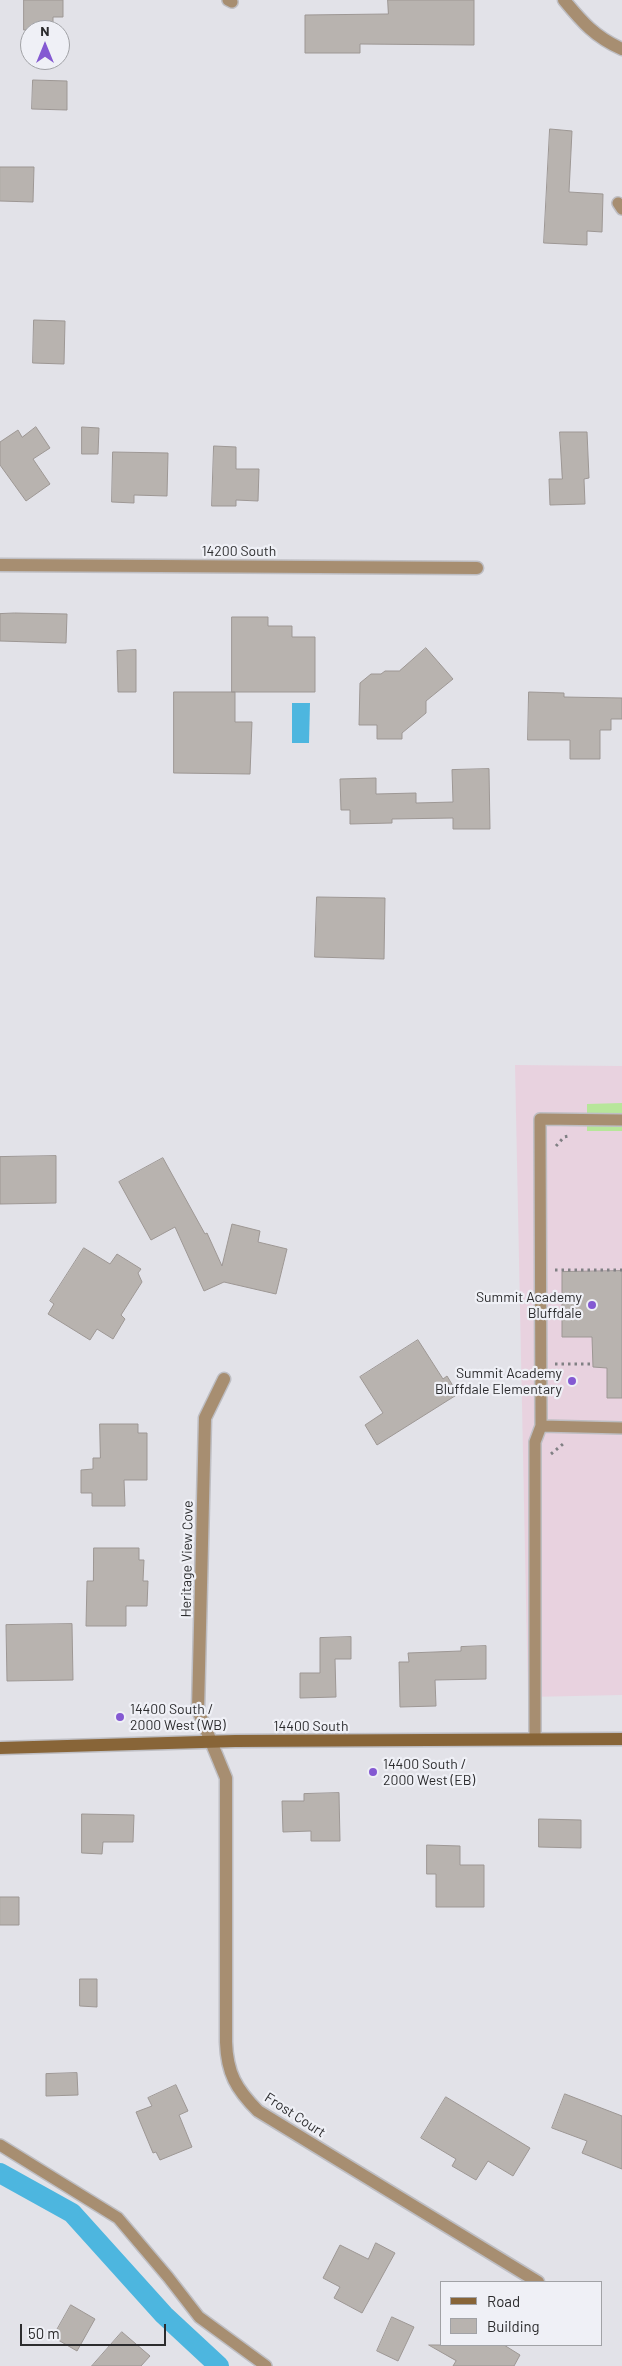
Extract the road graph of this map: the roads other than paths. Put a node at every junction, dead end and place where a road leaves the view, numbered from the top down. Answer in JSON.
{"nodes":[{"id":1,"x":564,"y":0,"type":"edge"},
{"id":2,"x":622,"y":49,"type":"edge"},
{"id":3,"x":0,"y":565,"type":"edge"},
{"id":4,"x":477,"y":568,"type":"dead end"},
{"id":5,"x":622,"y":1120,"type":"edge"},
{"id":6,"x":224,"y":1379,"type":"dead end"},
{"id":7,"x":541,"y":1426,"type":"junction"},
{"id":8,"x":622,"y":1428,"type":"edge"},
{"id":9,"x":535,"y":1739,"type":"junction"},
{"id":10,"x":622,"y":1739,"type":"edge"},
{"id":11,"x":212,"y":1742,"type":"junction"},
{"id":12,"x":0,"y":1748,"type":"edge"},
{"id":13,"x":0,"y":2145,"type":"edge"},
{"id":14,"x":536,"y":2281,"type":"edge"},
{"id":15,"x":266,"y":2366,"type":"edge"}],
"edges":[{"from":1,"to":2,"type":"street"},
{"from":3,"to":4,"type":"street","name":"14200 South"},
{"from":5,"to":7,"type":"lane"},
{"from":6,"to":11,"type":"street","name":"Heritage View Cove"},
{"from":7,"to":8,"type":"lane"},
{"from":7,"to":9,"type":"lane"},
{"from":9,"to":10,"type":"main road","name":"14400 South"},
{"from":9,"to":11,"type":"main road","name":"14400 South"},
{"from":11,"to":12,"type":"main road","name":"14400 South"},
{"from":11,"to":14,"type":"street","name":"Frost Court"},
{"from":13,"to":15,"type":"lane"}]}
